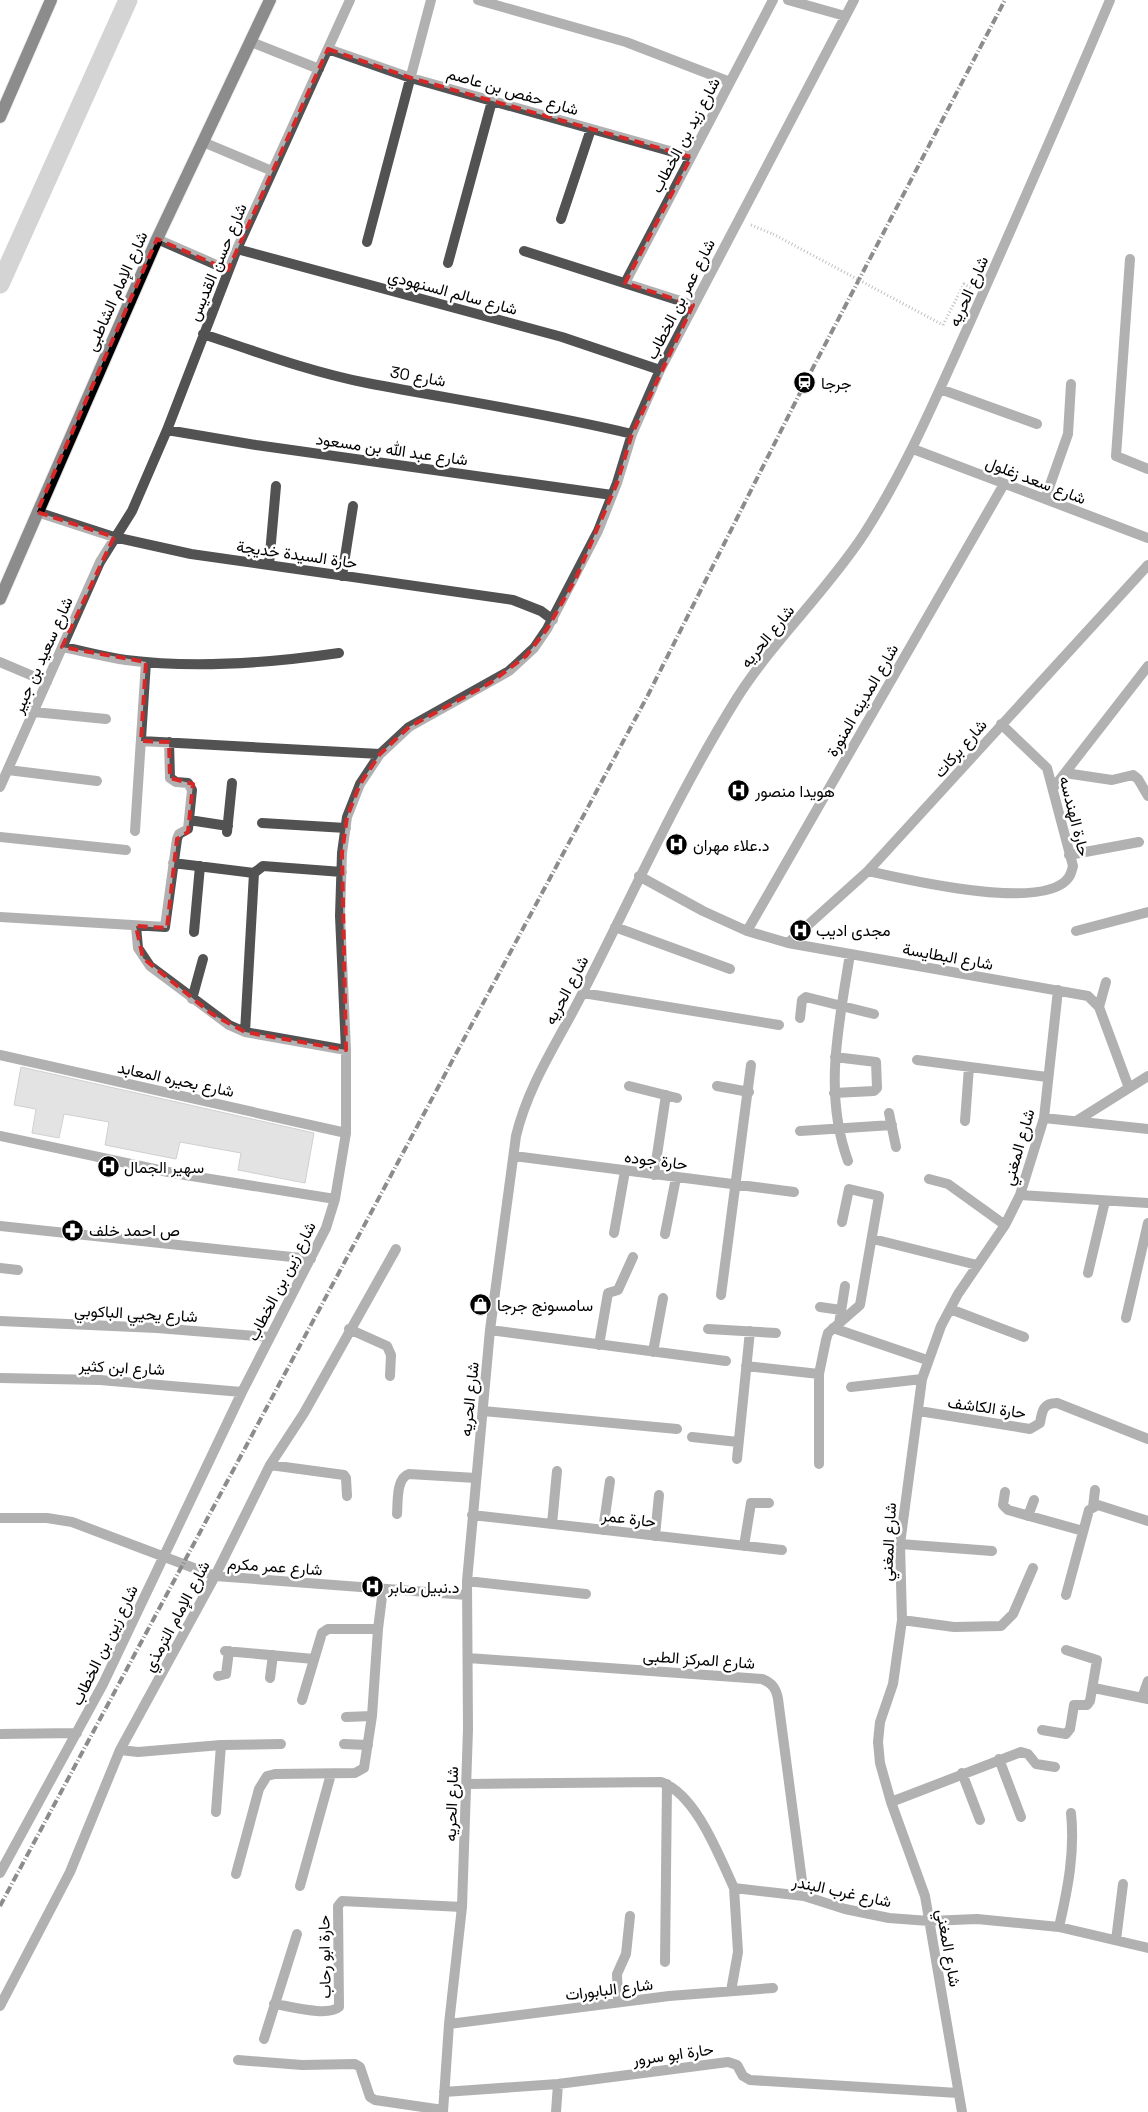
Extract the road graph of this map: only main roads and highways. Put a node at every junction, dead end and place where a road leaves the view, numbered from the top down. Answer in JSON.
{"nodes":[{"id":1,"x":51,"y":0,"type":"edge"},
{"id":2,"x":270,"y":0,"type":"edge"},
{"id":3,"x":0,"y":117,"type":"edge"},
{"id":4,"x":0,"y":599,"type":"edge"}],
"edges":[{"from":1,"to":3,"type":"main road"},
{"from":2,"to":4,"type":"main road","name":"شارع الإمام الشاطبى"}]}
